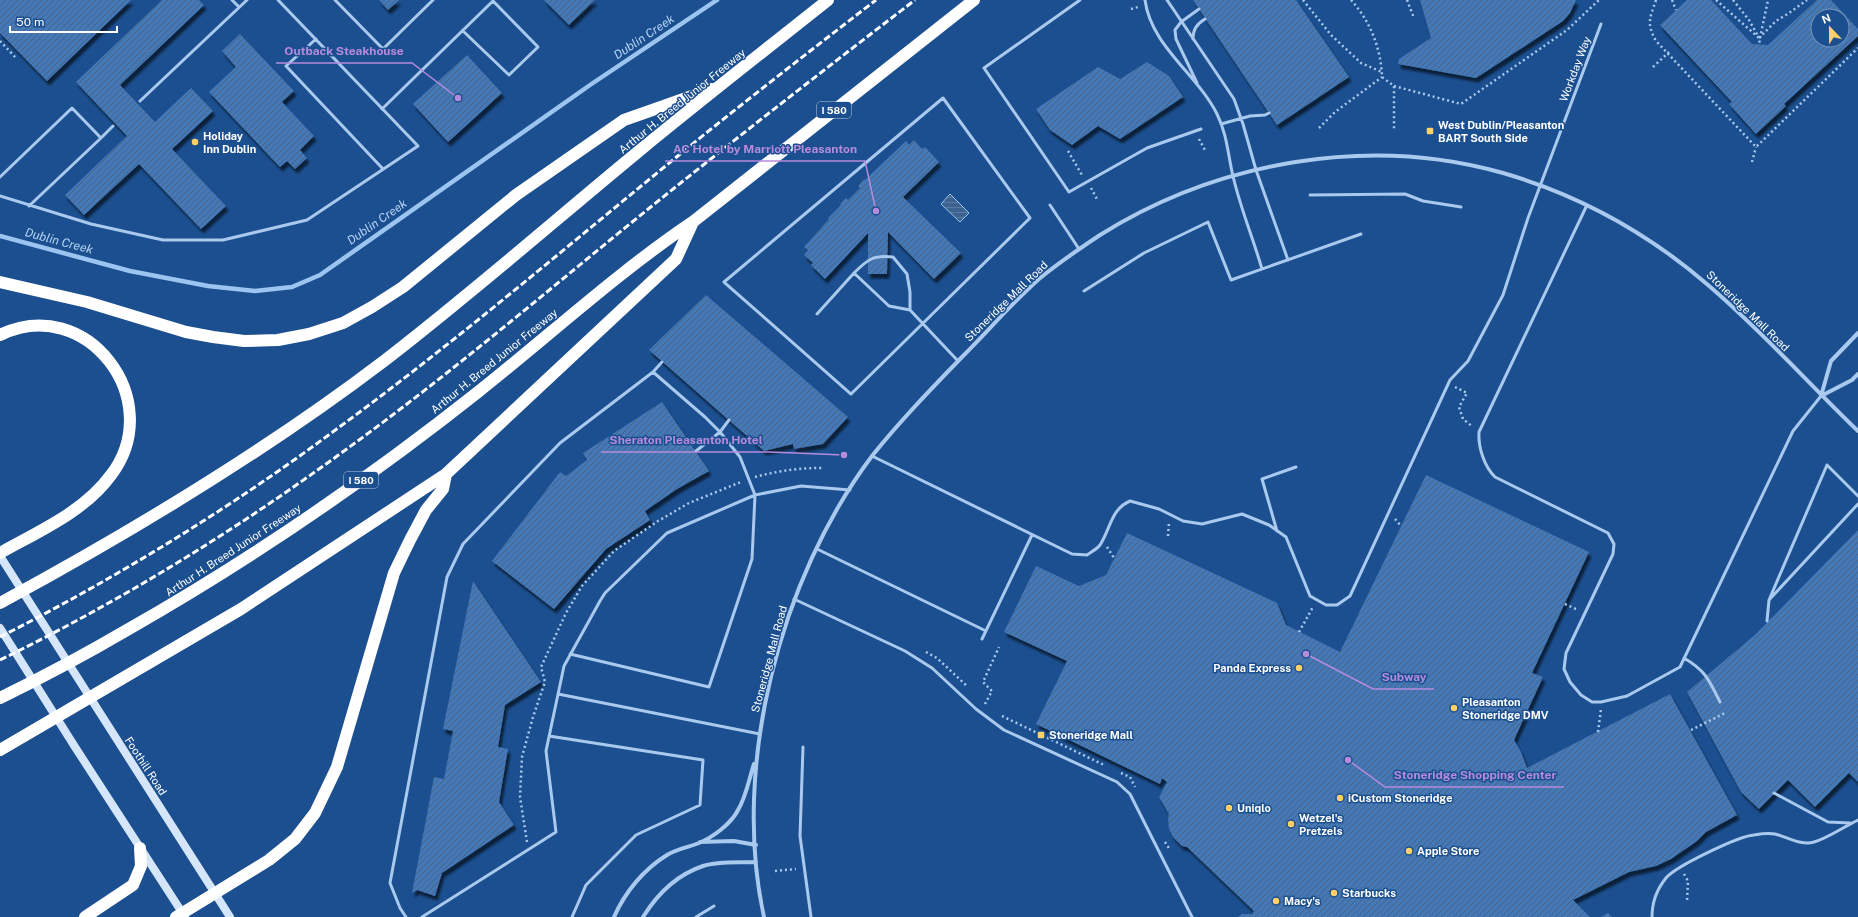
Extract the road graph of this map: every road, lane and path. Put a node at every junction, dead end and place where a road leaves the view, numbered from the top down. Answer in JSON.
{"nodes":[{"id":1,"x":232,"y":0,"type":"edge"},
{"id":2,"x":247,"y":0,"type":"edge"},
{"id":3,"x":278,"y":0,"type":"edge"},
{"id":4,"x":335,"y":0,"type":"edge"},
{"id":5,"x":433,"y":0,"type":"edge"},
{"id":6,"x":828,"y":0,"type":"edge"},
{"id":7,"x":974,"y":0,"type":"edge"},
{"id":8,"x":1080,"y":0,"type":"edge"},
{"id":9,"x":1145,"y":0,"type":"edge"},
{"id":10,"x":1167,"y":0,"type":"edge"},
{"id":11,"x":1303,"y":0,"type":"edge"},
{"id":12,"x":1351,"y":0,"type":"edge"},
{"id":13,"x":1407,"y":0,"type":"edge"},
{"id":14,"x":1599,"y":0,"type":"edge"},
{"id":15,"x":1656,"y":0,"type":"edge"},
{"id":16,"x":1672,"y":0,"type":"edge"},
{"id":17,"x":1716,"y":0,"type":"edge"},
{"id":18,"x":1733,"y":0,"type":"edge"},
{"id":19,"x":1768,"y":0,"type":"edge"},
{"id":20,"x":1807,"y":0,"type":"edge"},
{"id":21,"x":239,"y":7,"type":"junction"},
{"id":22,"x":1199,"y":9,"type":"dead end"},
{"id":23,"x":1676,"y":10,"type":"dead end"},
{"id":24,"x":1729,"y":12,"type":"junction"},
{"id":25,"x":1726,"y":15,"type":"dead end"},
{"id":26,"x":1205,"y":18,"type":"dead end"},
{"id":27,"x":1414,"y":18,"type":"dead end"},
{"id":28,"x":1181,"y":22,"type":"junction"},
{"id":29,"x":1601,"y":24,"type":"dead end"},
{"id":30,"x":463,"y":30,"type":"junction"},
{"id":31,"x":1760,"y":38,"type":"junction"},
{"id":32,"x":316,"y":39,"type":"junction"},
{"id":33,"x":1193,"y":39,"type":"junction"},
{"id":34,"x":0,"y":41,"type":"edge"},
{"id":35,"x":1760,"y":44,"type":"dead end"},
{"id":36,"x":1858,"y":48,"type":"edge"},
{"id":37,"x":1669,"y":52,"type":"junction"},
{"id":38,"x":17,"y":59,"type":"dead end"},
{"id":39,"x":1653,"y":67,"type":"dead end"},
{"id":40,"x":1382,"y":72,"type":"junction"},
{"id":41,"x":1382,"y":77,"type":"junction"},
{"id":42,"x":720,"y":86,"type":"junction"},
{"id":43,"x":1394,"y":86,"type":"junction"},
{"id":44,"x":1200,"y":90,"type":"junction"},
{"id":45,"x":140,"y":101,"type":"dead end"},
{"id":46,"x":382,"y":109,"type":"junction"},
{"id":47,"x":1269,"y":113,"type":"dead end"},
{"id":48,"x":1242,"y":118,"type":"junction"},
{"id":49,"x":1221,"y":124,"type":"junction"},
{"id":50,"x":113,"y":126,"type":"dead end"},
{"id":51,"x":1319,"y":128,"type":"dead end"},
{"id":52,"x":1201,"y":129,"type":"dead end"},
{"id":53,"x":1394,"y":130,"type":"dead end"},
{"id":54,"x":101,"y":138,"type":"junction"},
{"id":55,"x":1756,"y":147,"type":"junction"},
{"id":56,"x":1752,"y":162,"type":"dead end"},
{"id":57,"x":383,"y":169,"type":"junction"},
{"id":58,"x":1256,"y":170,"type":"junction"},
{"id":59,"x":1233,"y":176,"type":"junction"},
{"id":60,"x":0,"y":177,"type":"edge"},
{"id":61,"x":1541,"y":187,"type":"junction"},
{"id":62,"x":1310,"y":195,"type":"dead end"},
{"id":63,"x":0,"y":196,"type":"edge"},
{"id":64,"x":1050,"y":205,"type":"dead end"},
{"id":65,"x":1587,"y":205,"type":"junction"},
{"id":66,"x":29,"y":206,"type":"junction"},
{"id":67,"x":1461,"y":207,"type":"dead end"},
{"id":68,"x":694,"y":221,"type":"junction"},
{"id":69,"x":1361,"y":234,"type":"dead end"},
{"id":70,"x":1079,"y":249,"type":"junction"},
{"id":71,"x":1288,"y":260,"type":"junction"},
{"id":72,"x":1262,"y":269,"type":"junction"},
{"id":73,"x":854,"y":273,"type":"junction"},
{"id":74,"x":0,"y":282,"type":"edge"},
{"id":75,"x":1084,"y":291,"type":"dead end"},
{"id":76,"x":910,"y":310,"type":"junction"},
{"id":77,"x":817,"y":314,"type":"dead end"},
{"id":78,"x":922,"y":323,"type":"junction"},
{"id":79,"x":1858,"y":333,"type":"edge"},
{"id":80,"x":0,"y":335,"type":"edge"},
{"id":81,"x":958,"y":361,"type":"junction"},
{"id":82,"x":662,"y":362,"type":"dead end"},
{"id":83,"x":653,"y":372,"type":"junction"},
{"id":84,"x":1858,"y":374,"type":"edge"},
{"id":85,"x":1455,"y":386,"type":"dead end"},
{"id":86,"x":1821,"y":396,"type":"junction"},
{"id":87,"x":729,"y":420,"type":"dead end"},
{"id":88,"x":1858,"y":431,"type":"edge"},
{"id":89,"x":720,"y":432,"type":"junction"},
{"id":90,"x":1479,"y":432,"type":"junction"},
{"id":91,"x":696,"y":451,"type":"dead end"},
{"id":92,"x":872,"y":456,"type":"junction"},
{"id":93,"x":1296,"y":467,"type":"dead end"},
{"id":94,"x":446,"y":474,"type":"junction"},
{"id":95,"x":850,"y":490,"type":"junction"},
{"id":96,"x":755,"y":495,"type":"junction"},
{"id":97,"x":1858,"y":496,"type":"edge"},
{"id":98,"x":1858,"y":504,"type":"edge"},
{"id":99,"x":1277,"y":530,"type":"junction"},
{"id":100,"x":1032,"y":535,"type":"junction"},
{"id":101,"x":817,"y":549,"type":"junction"},
{"id":102,"x":0,"y":554,"type":"edge"},
{"id":103,"x":794,"y":599,"type":"junction"},
{"id":104,"x":1317,"y":600,"type":"junction"},
{"id":105,"x":1768,"y":600,"type":"junction"},
{"id":106,"x":0,"y":603,"type":"edge"},
{"id":107,"x":1565,"y":604,"type":"dead end"},
{"id":108,"x":1584,"y":613,"type":"junction"},
{"id":109,"x":1768,"y":621,"type":"dead end"},
{"id":110,"x":0,"y":628,"type":"edge"},
{"id":111,"x":986,"y":631,"type":"junction"},
{"id":112,"x":1299,"y":632,"type":"dead end"},
{"id":113,"x":982,"y":638,"type":"dead end"},
{"id":114,"x":999,"y":647,"type":"dead end"},
{"id":115,"x":923,"y":651,"type":"dead end"},
{"id":116,"x":570,"y":654,"type":"junction"},
{"id":117,"x":1684,"y":658,"type":"junction"},
{"id":118,"x":541,"y":667,"type":"dead end"},
{"id":119,"x":968,"y":688,"type":"dead end"},
{"id":120,"x":558,"y":694,"type":"junction"},
{"id":121,"x":0,"y":698,"type":"edge"},
{"id":122,"x":979,"y":698,"type":"dead end"},
{"id":123,"x":1601,"y":702,"type":"junction"},
{"id":124,"x":1720,"y":702,"type":"dead end"},
{"id":125,"x":984,"y":704,"type":"junction"},
{"id":126,"x":989,"y":708,"type":"dead end"},
{"id":127,"x":1725,"y":713,"type":"dead end"},
{"id":128,"x":1001,"y":716,"type":"dead end"},
{"id":129,"x":1691,"y":730,"type":"dead end"},
{"id":130,"x":1598,"y":732,"type":"dead end"},
{"id":131,"x":760,"y":734,"type":"junction"},
{"id":132,"x":549,"y":736,"type":"junction"},
{"id":133,"x":803,"y":746,"type":"dead end"},
{"id":134,"x":0,"y":750,"type":"edge"},
{"id":135,"x":756,"y":758,"type":"junction"},
{"id":136,"x":1111,"y":768,"type":"dead end"},
{"id":137,"x":1117,"y":771,"type":"dead end"},
{"id":138,"x":1138,"y":791,"type":"dead end"},
{"id":139,"x":1774,"y":793,"type":"dead end"},
{"id":140,"x":1858,"y":820,"type":"edge"},
{"id":141,"x":1852,"y":823,"type":"junction"},
{"id":142,"x":1163,"y":837,"type":"dead end"},
{"id":143,"x":700,"y":842,"type":"junction"},
{"id":144,"x":756,"y":845,"type":"junction"},
{"id":145,"x":531,"y":847,"type":"junction"},
{"id":146,"x":140,"y":848,"type":"junction"},
{"id":147,"x":1170,"y":850,"type":"dead end"},
{"id":148,"x":756,"y":862,"type":"junction"},
{"id":149,"x":803,"y":868,"type":"junction"},
{"id":150,"x":1681,"y":868,"type":"junction"},
{"id":151,"x":775,"y":871,"type":"dead end"},
{"id":152,"x":215,"y":894,"type":"junction"},
{"id":153,"x":1687,"y":901,"type":"dead end"},
{"id":154,"x":714,"y":906,"type":"dead end"},
{"id":155,"x":181,"y":916,"type":"edge"},
{"id":156,"x":86,"y":917,"type":"edge"},
{"id":157,"x":230,"y":917,"type":"edge"},
{"id":158,"x":406,"y":917,"type":"edge"},
{"id":159,"x":422,"y":917,"type":"edge"},
{"id":160,"x":572,"y":917,"type":"edge"},
{"id":161,"x":614,"y":917,"type":"edge"},
{"id":162,"x":643,"y":917,"type":"edge"},
{"id":163,"x":696,"y":917,"type":"edge"},
{"id":164,"x":764,"y":917,"type":"edge"},
{"id":165,"x":811,"y":917,"type":"edge"},
{"id":166,"x":1192,"y":917,"type":"edge"},
{"id":167,"x":1652,"y":917,"type":"edge"}],
"edges":[{"from":1,"to":21,"type":"lane"},
{"from":2,"to":21,"type":"lane"},
{"from":3,"to":32,"type":"lane"},
{"from":4,"to":5,"type":"lane"},
{"from":6,"to":42,"type":"highway","name":"Arthur H. Breed Junior Freeway"},
{"from":7,"to":68,"type":"highway","name":"Arthur H. Breed Junior Freeway","number":"I 580"},
{"from":8,"to":52,"type":"lane"},
{"from":9,"to":44,"type":"lane"},
{"from":10,"to":28,"type":"lane"},
{"from":11,"to":40,"type":"path"},
{"from":12,"to":40,"type":"path"},
{"from":13,"to":27,"type":"path"},
{"from":14,"to":43,"type":"path"},
{"from":15,"to":37,"type":"path"},
{"from":16,"to":23,"type":"path"},
{"from":17,"to":24,"type":"path"},
{"from":18,"to":31,"type":"path"},
{"from":19,"to":31,"type":"path"},
{"from":20,"to":31,"type":"path"},
{"from":21,"to":45,"type":"lane"},
{"from":22,"to":28,"type":"lane"},
{"from":24,"to":25,"type":"path"},
{"from":24,"to":31,"type":"path"},
{"from":26,"to":33,"type":"lane"},
{"from":28,"to":33,"type":"lane"},
{"from":28,"to":44,"type":"lane"},
{"from":29,"to":61,"type":"lane","name":"Workday Way"},
{"from":30,"to":30,"type":"lane"},
{"from":30,"to":46,"type":"lane"},
{"from":31,"to":35,"type":"path"},
{"from":32,"to":46,"type":"lane"},
{"from":32,"to":57,"type":"lane"},
{"from":33,"to":48,"type":"lane"},
{"from":34,"to":38,"type":"path"},
{"from":36,"to":55,"type":"path"},
{"from":37,"to":39,"type":"path"},
{"from":37,"to":55,"type":"path"},
{"from":40,"to":41,"type":"path"},
{"from":41,"to":43,"type":"path"},
{"from":41,"to":51,"type":"path"},
{"from":42,"to":74,"type":"highway"},
{"from":42,"to":106,"type":"highway","name":"Arthur H. Breed Junior Freeway"},
{"from":43,"to":53,"type":"path"},
{"from":44,"to":49,"type":"lane"},
{"from":46,"to":57,"type":"lane"},
{"from":47,"to":48,"type":"lane"},
{"from":48,"to":49,"type":"lane"},
{"from":48,"to":58,"type":"lane"},
{"from":49,"to":59,"type":"lane"},
{"from":50,"to":54,"type":"lane"},
{"from":54,"to":60,"type":"lane"},
{"from":54,"to":66,"type":"lane"},
{"from":55,"to":56,"type":"path"},
{"from":57,"to":66,"type":"lane"},
{"from":58,"to":59,"type":"street","name":"Stoneridge Mall Road"},
{"from":58,"to":61,"type":"street","name":"Stoneridge Mall Road"},
{"from":58,"to":71,"type":"lane"},
{"from":59,"to":70,"type":"street","name":"Stoneridge Mall Road"},
{"from":59,"to":72,"type":"lane"},
{"from":61,"to":65,"type":"street","name":"Stoneridge Mall Road"},
{"from":61,"to":104,"type":"lane","name":"Workday Way"},
{"from":62,"to":67,"type":"lane"},
{"from":63,"to":66,"type":"lane"},
{"from":64,"to":70,"type":"lane"},
{"from":65,"to":86,"type":"street","name":"Stoneridge Mall Road"},
{"from":65,"to":90,"type":"lane"},
{"from":68,"to":94,"type":"highway"},
{"from":68,"to":121,"type":"highway","name":"Arthur H. Breed Junior Freeway","number":"I 580"},
{"from":69,"to":71,"type":"lane"},
{"from":70,"to":81,"type":"street","name":"Stoneridge Mall Road"},
{"from":71,"to":72,"type":"lane"},
{"from":72,"to":75,"type":"lane"},
{"from":73,"to":76,"type":"lane"},
{"from":73,"to":76,"type":"lane"},
{"from":73,"to":77,"type":"lane"},
{"from":76,"to":78,"type":"lane"},
{"from":78,"to":78,"type":"lane"},
{"from":78,"to":81,"type":"lane"},
{"from":79,"to":86,"type":"street"},
{"from":80,"to":102,"type":"highway"},
{"from":81,"to":92,"type":"street","name":"Stoneridge Mall Road"},
{"from":82,"to":83,"type":"lane"},
{"from":83,"to":89,"type":"lane"},
{"from":83,"to":158,"type":"lane"},
{"from":84,"to":86,"type":"street"},
{"from":85,"to":90,"type":"path"},
{"from":86,"to":88,"type":"street","name":"Stoneridge Mall Road"},
{"from":86,"to":117,"type":"lane"},
{"from":87,"to":89,"type":"lane"},
{"from":89,"to":91,"type":"lane"},
{"from":89,"to":96,"type":"lane"},
{"from":90,"to":108,"type":"lane"},
{"from":92,"to":95,"type":"street","name":"Stoneridge Mall Road"},
{"from":92,"to":100,"type":"lane"},
{"from":93,"to":99,"type":"lane"},
{"from":94,"to":134,"type":"highway"},
{"from":94,"to":152,"type":"highway"},
{"from":95,"to":96,"type":"lane"},
{"from":95,"to":101,"type":"street","name":"Stoneridge Mall Road"},
{"from":96,"to":116,"type":"lane"},
{"from":96,"to":116,"type":"lane"},
{"from":97,"to":105,"type":"lane"},
{"from":98,"to":105,"type":"lane"},
{"from":99,"to":100,"type":"lane"},
{"from":99,"to":104,"type":"lane"},
{"from":100,"to":111,"type":"lane"},
{"from":101,"to":103,"type":"street","name":"Stoneridge Mall Road"},
{"from":101,"to":111,"type":"lane"},
{"from":102,"to":152,"type":"main road","name":"Foothill Road"},
{"from":103,"to":131,"type":"street","name":"Stoneridge Mall Road"},
{"from":103,"to":166,"type":"lane"},
{"from":104,"to":112,"type":"path"},
{"from":105,"to":109,"type":"lane"},
{"from":107,"to":108,"type":"path"},
{"from":108,"to":123,"type":"lane"},
{"from":110,"to":146,"type":"main road"},
{"from":111,"to":113,"type":"lane"},
{"from":114,"to":125,"type":"path"},
{"from":115,"to":119,"type":"path"},
{"from":116,"to":120,"type":"lane"},
{"from":117,"to":123,"type":"lane"},
{"from":117,"to":124,"type":"lane"},
{"from":118,"to":145,"type":"path"},
{"from":120,"to":131,"type":"lane"},
{"from":120,"to":132,"type":"lane"},
{"from":122,"to":125,"type":"path"},
{"from":123,"to":130,"type":"path"},
{"from":125,"to":126,"type":"path"},
{"from":127,"to":129,"type":"path"},
{"from":128,"to":136,"type":"path"},
{"from":131,"to":135,"type":"street","name":"Stoneridge Mall Road"},
{"from":132,"to":145,"type":"lane"},
{"from":132,"to":160,"type":"lane"},
{"from":133,"to":149,"type":"lane"},
{"from":135,"to":143,"type":"street"},
{"from":135,"to":144,"type":"street","name":"Stoneridge Mall Road"},
{"from":137,"to":138,"type":"path"},
{"from":139,"to":141,"type":"lane"},
{"from":140,"to":141,"type":"lane"},
{"from":141,"to":150,"type":"lane"},
{"from":142,"to":147,"type":"path"},
{"from":143,"to":144,"type":"street"},
{"from":143,"to":161,"type":"street"},
{"from":144,"to":148,"type":"street","name":"Stoneridge Mall Road"},
{"from":145,"to":159,"type":"lane"},
{"from":146,"to":155,"type":"main road"},
{"from":146,"to":156,"type":"highway"},
{"from":148,"to":162,"type":"street"},
{"from":148,"to":164,"type":"street","name":"Stoneridge Mall Road"},
{"from":149,"to":151,"type":"path"},
{"from":149,"to":165,"type":"lane"},
{"from":150,"to":153,"type":"path"},
{"from":150,"to":167,"type":"lane"},
{"from":152,"to":155,"type":"highway"},
{"from":152,"to":157,"type":"main road","name":"Foothill Road"},
{"from":154,"to":163,"type":"lane"}]}
